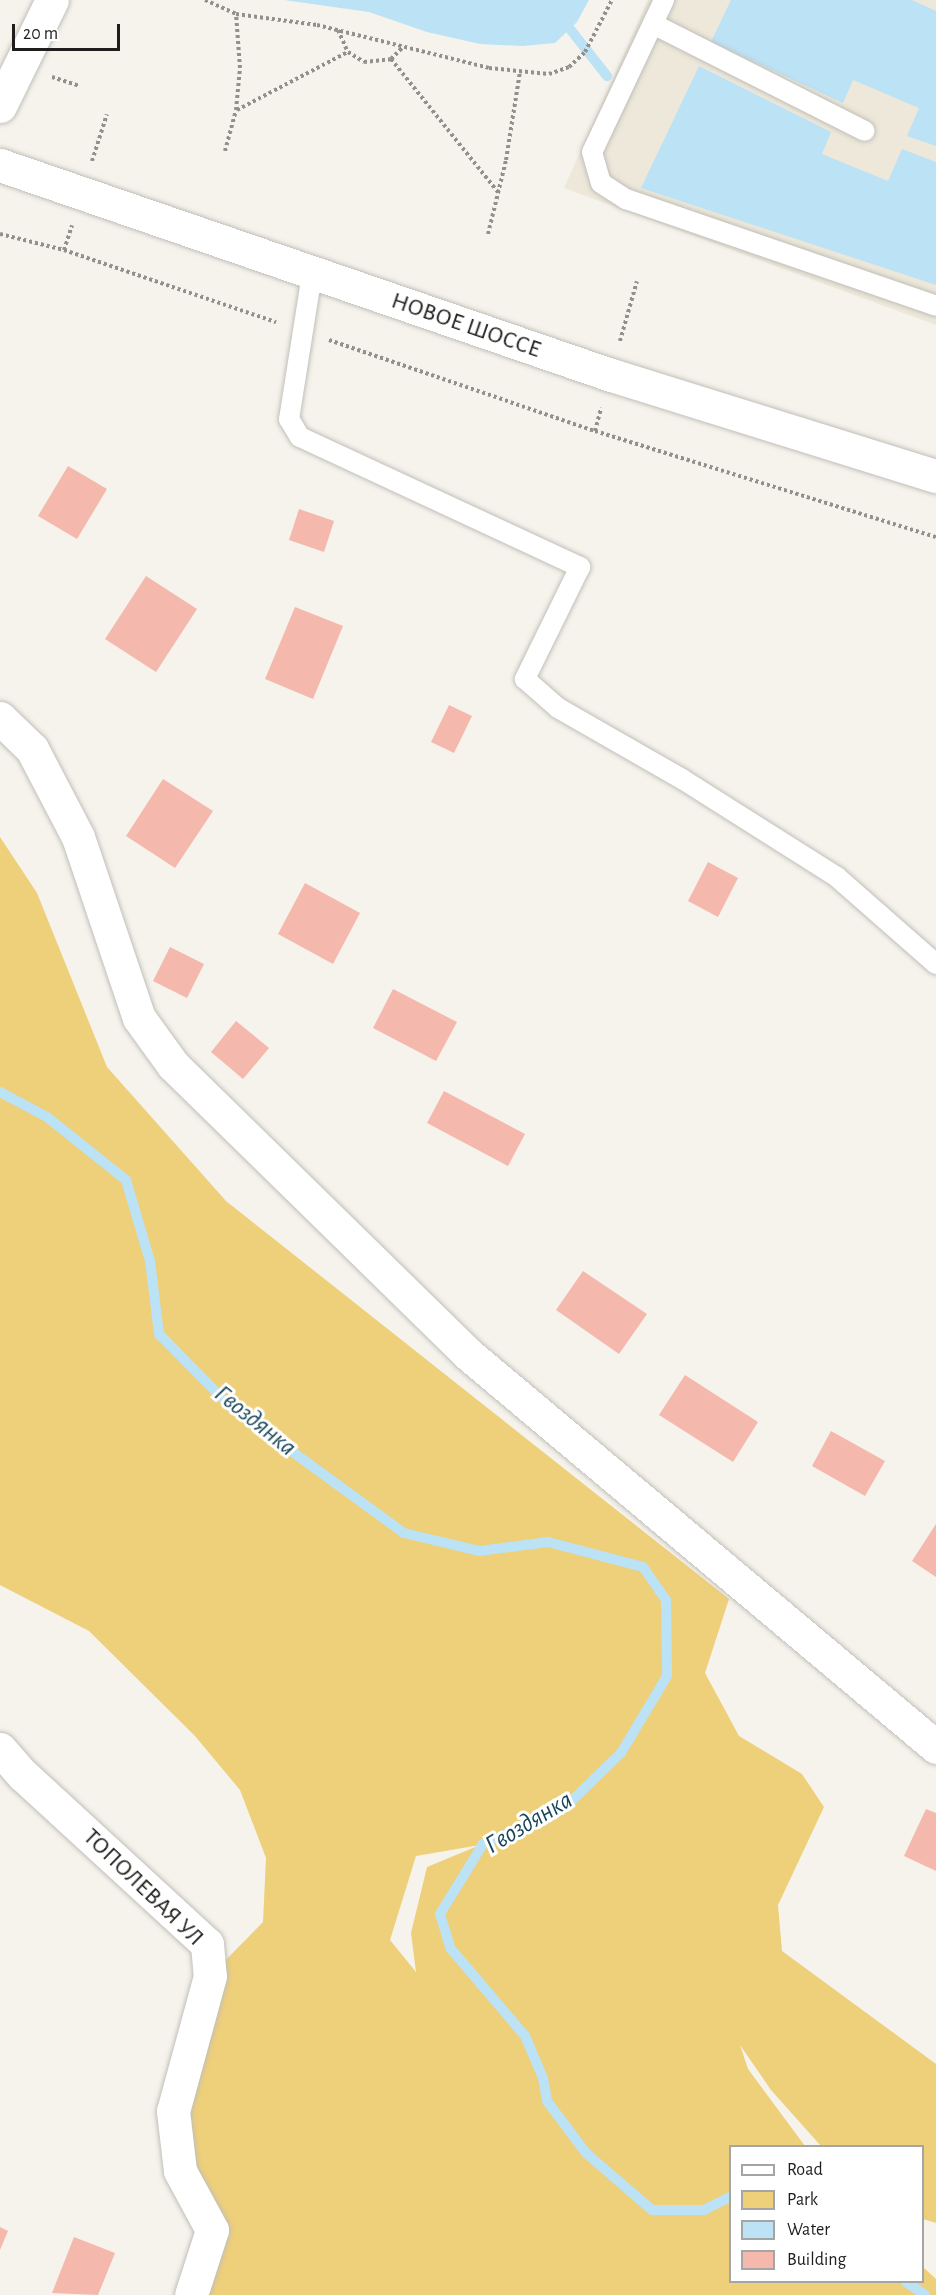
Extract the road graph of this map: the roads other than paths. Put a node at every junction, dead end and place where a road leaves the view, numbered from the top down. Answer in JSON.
{"nodes":[{"id":1,"x":51,"y":0,"type":"edge"},
{"id":2,"x":664,"y":0,"type":"edge"},
{"id":3,"x":653,"y":24,"type":"junction"},
{"id":4,"x":0,"y":106,"type":"edge"},
{"id":5,"x":865,"y":131,"type":"dead end"},
{"id":6,"x":0,"y":165,"type":"edge"},
{"id":7,"x":312,"y":274,"type":"junction"},
{"id":8,"x":936,"y":306,"type":"edge"},
{"id":9,"x":936,"y":476,"type":"edge"},
{"id":10,"x":0,"y":718,"type":"edge"},
{"id":11,"x":936,"y":964,"type":"edge"},
{"id":12,"x":936,"y":1747,"type":"edge"},
{"id":13,"x":0,"y":1749,"type":"edge"},
{"id":14,"x":191,"y":2295,"type":"edge"}],
"edges":[{"from":1,"to":4,"type":"street"},
{"from":2,"to":3,"type":"lane"},
{"from":3,"to":5,"type":"lane"},
{"from":3,"to":8,"type":"lane"},
{"from":6,"to":7,"type":"street","name":"НОВОЕ ШОССЕ"},
{"from":7,"to":9,"type":"street","name":"НОВОЕ ШОССЕ"},
{"from":7,"to":11,"type":"lane"},
{"from":10,"to":12,"type":"street"},
{"from":13,"to":14,"type":"street","name":"ТОПОЛЕВАЯ УЛ"}]}
